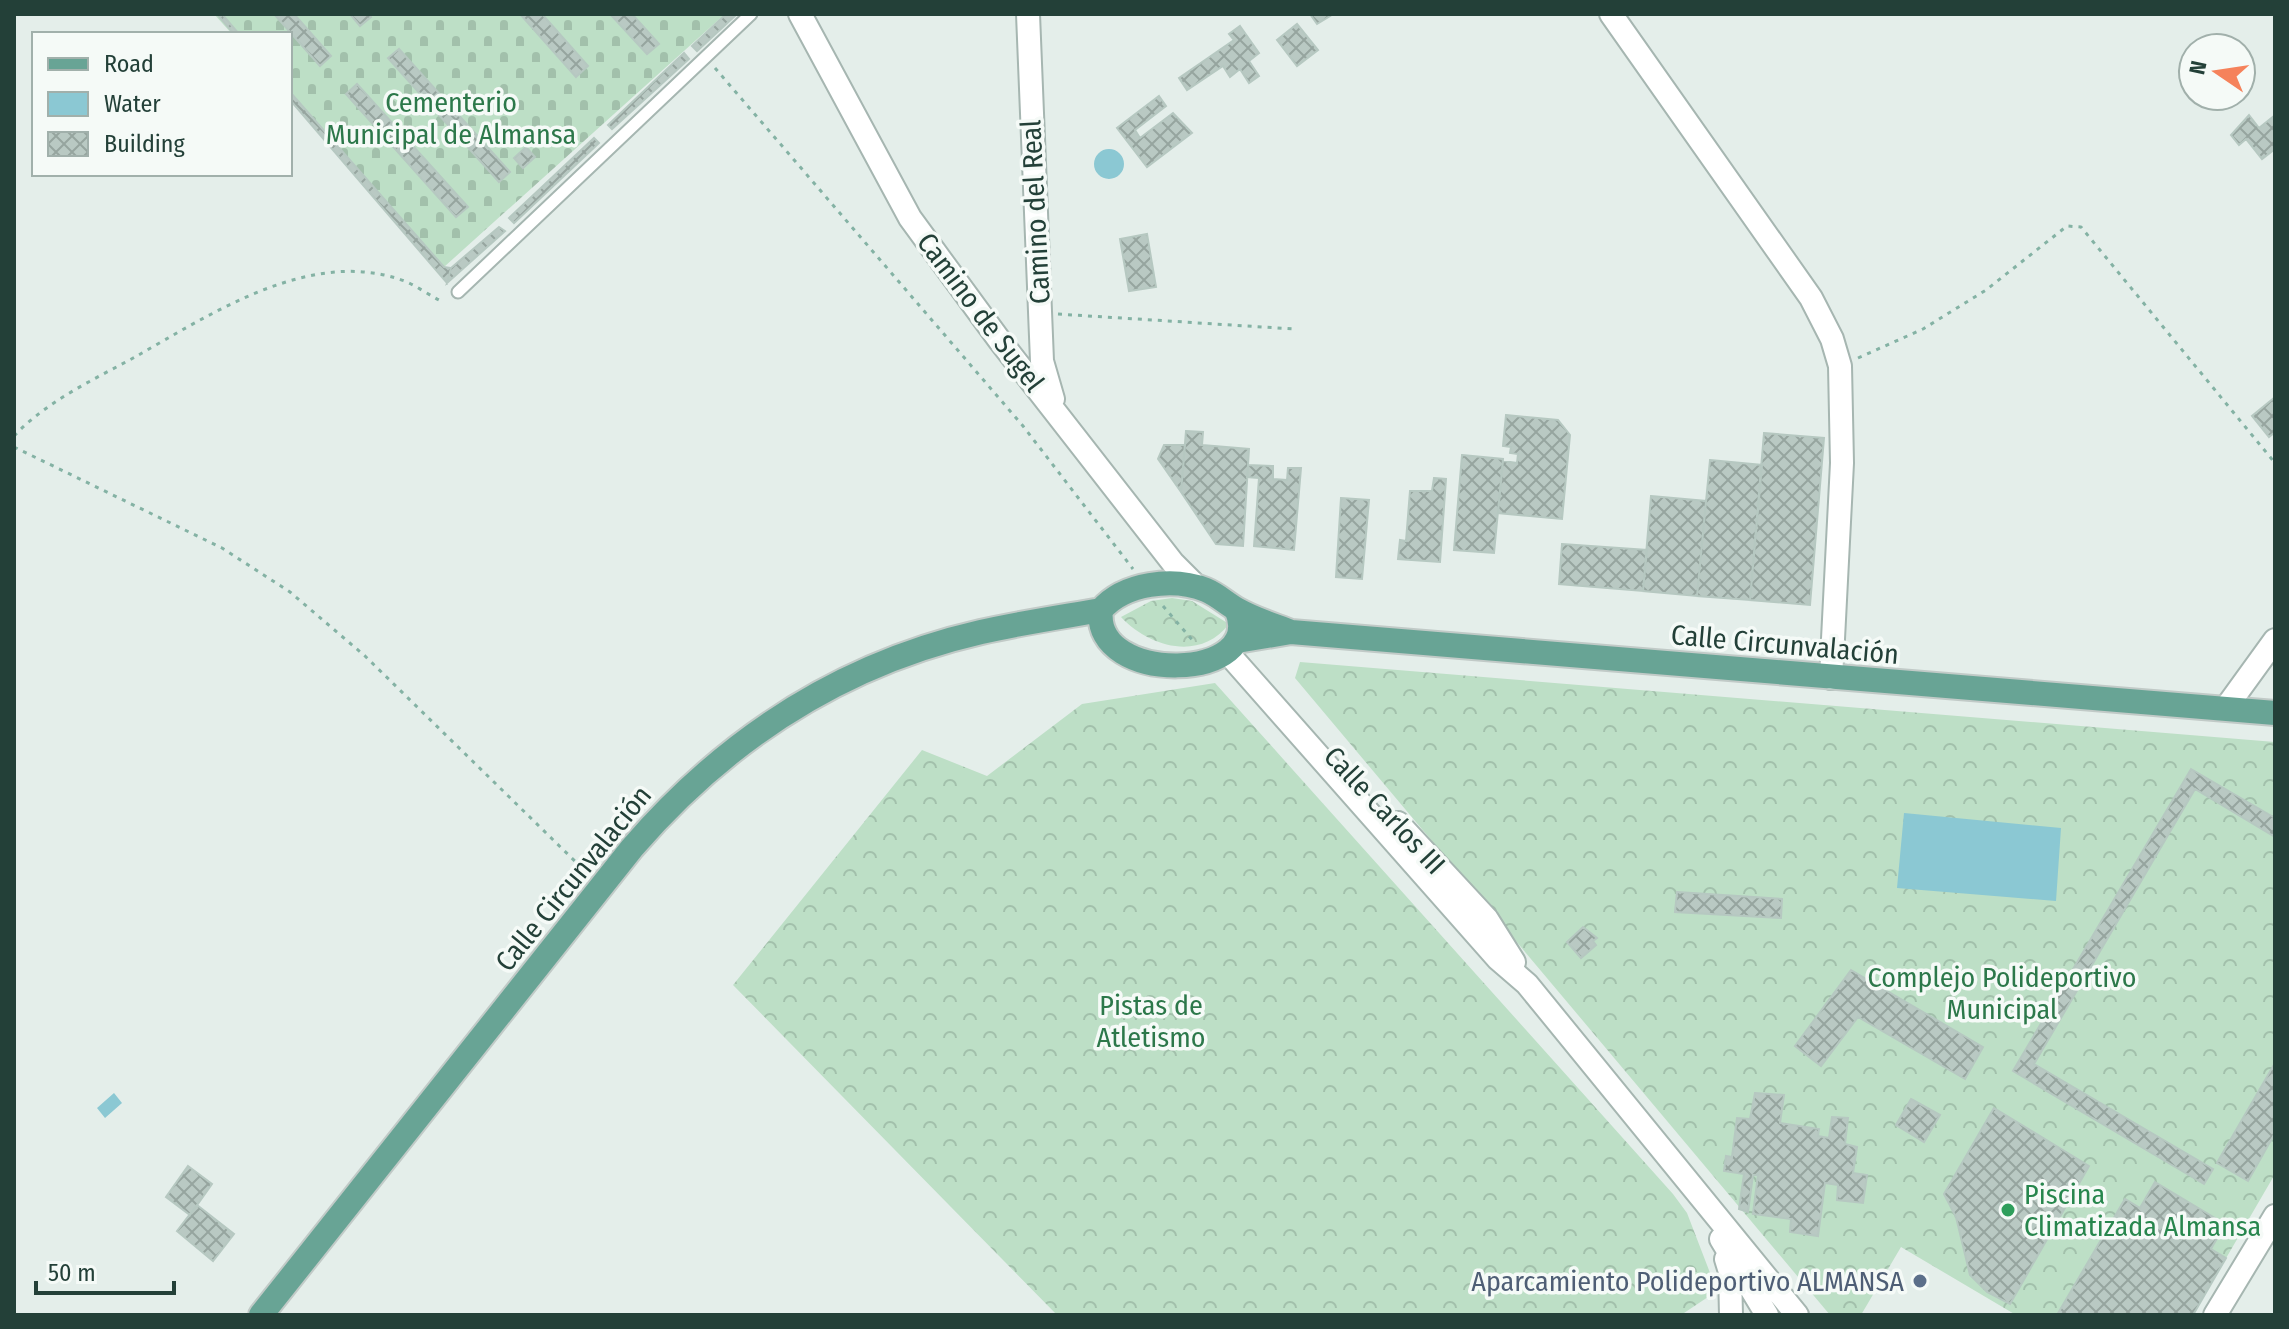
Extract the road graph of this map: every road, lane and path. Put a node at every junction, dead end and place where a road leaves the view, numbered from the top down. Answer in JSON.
{"nodes":[{"id":1,"x":751,"y":14,"type":"edge"},
{"id":2,"x":800,"y":14,"type":"edge"},
{"id":3,"x":1028,"y":14,"type":"edge"},
{"id":4,"x":1611,"y":14,"type":"edge"},
{"id":5,"x":458,"y":292,"type":"joint"},
{"id":6,"x":1040,"y":314,"type":"junction"},
{"id":7,"x":1294,"y":329,"type":"dead end"},
{"id":8,"x":1840,"y":366,"type":"junction"},
{"id":9,"x":1055,"y":408,"type":"junction"},
{"id":10,"x":14,"y":436,"type":"edge"},
{"id":11,"x":14,"y":447,"type":"edge"},
{"id":12,"x":2275,"y":463,"type":"edge"},
{"id":13,"x":1197,"y":587,"type":"junction"},
{"id":14,"x":1236,"y":609,"type":"junction"},
{"id":15,"x":1101,"y":620,"type":"junction"},
{"id":16,"x":1291,"y":632,"type":"junction"},
{"id":17,"x":2275,"y":640,"type":"edge"},
{"id":18,"x":1232,"y":646,"type":"junction"},
{"id":19,"x":1831,"y":678,"type":"junction"},
{"id":20,"x":2225,"y":709,"type":"junction"},
{"id":21,"x":2275,"y":713,"type":"edge"},
{"id":22,"x":601,"y":888,"type":"junction"},
{"id":23,"x":1699,"y":1191,"type":"junction"},
{"id":24,"x":2275,"y":1216,"type":"edge"},
{"id":25,"x":1718,"y":1235,"type":"junction"},
{"id":26,"x":2225,"y":1311,"type":"edge"},
{"id":27,"x":1780,"y":1312,"type":"edge"},
{"id":28,"x":261,"y":1315,"type":"edge"},
{"id":29,"x":1733,"y":1315,"type":"edge"}],
"edges":[{"from":1,"to":5,"type":"lane"},
{"from":2,"to":9,"type":"street","name":"Camino de Sugel"},
{"from":3,"to":6,"type":"street","name":"Camino del Real"},
{"from":4,"to":8,"type":"street"},
{"from":5,"to":10,"type":"path"},
{"from":6,"to":7,"type":"path"},
{"from":6,"to":9,"type":"street","name":"Camino del Real"},
{"from":8,"to":12,"type":"path"},
{"from":8,"to":19,"type":"street"},
{"from":9,"to":13,"type":"street","name":"Camino de Sugel"},
{"from":11,"to":22,"type":"path"},
{"from":13,"to":14,"type":"main road"},
{"from":13,"to":15,"type":"main road"},
{"from":14,"to":16,"type":"main road"},
{"from":14,"to":18,"type":"main road"},
{"from":15,"to":18,"type":"main road"},
{"from":15,"to":22,"type":"main road","name":"Calle Circunvalación"},
{"from":16,"to":18,"type":"main road"},
{"from":16,"to":19,"type":"main road","name":"Calle Circunvalación"},
{"from":17,"to":20,"type":"street"},
{"from":18,"to":23,"type":"street","name":"Calle Carlos III"},
{"from":19,"to":20,"type":"main road","name":"Calle Circunvalación"},
{"from":20,"to":21,"type":"main road","name":"Calle Circunvalación"},
{"from":22,"to":28,"type":"main road","name":"Calle Circunvalación"},
{"from":23,"to":25,"type":"street","name":"Calle Carlos III"},
{"from":23,"to":27,"type":"street","name":"Calle Carlos III"},
{"from":24,"to":26,"type":"street"},
{"from":25,"to":27,"type":"street","name":"Calle Carlos III"},
{"from":25,"to":29,"type":"street"},
{"from":27,"to":29,"type":"street"}]}
